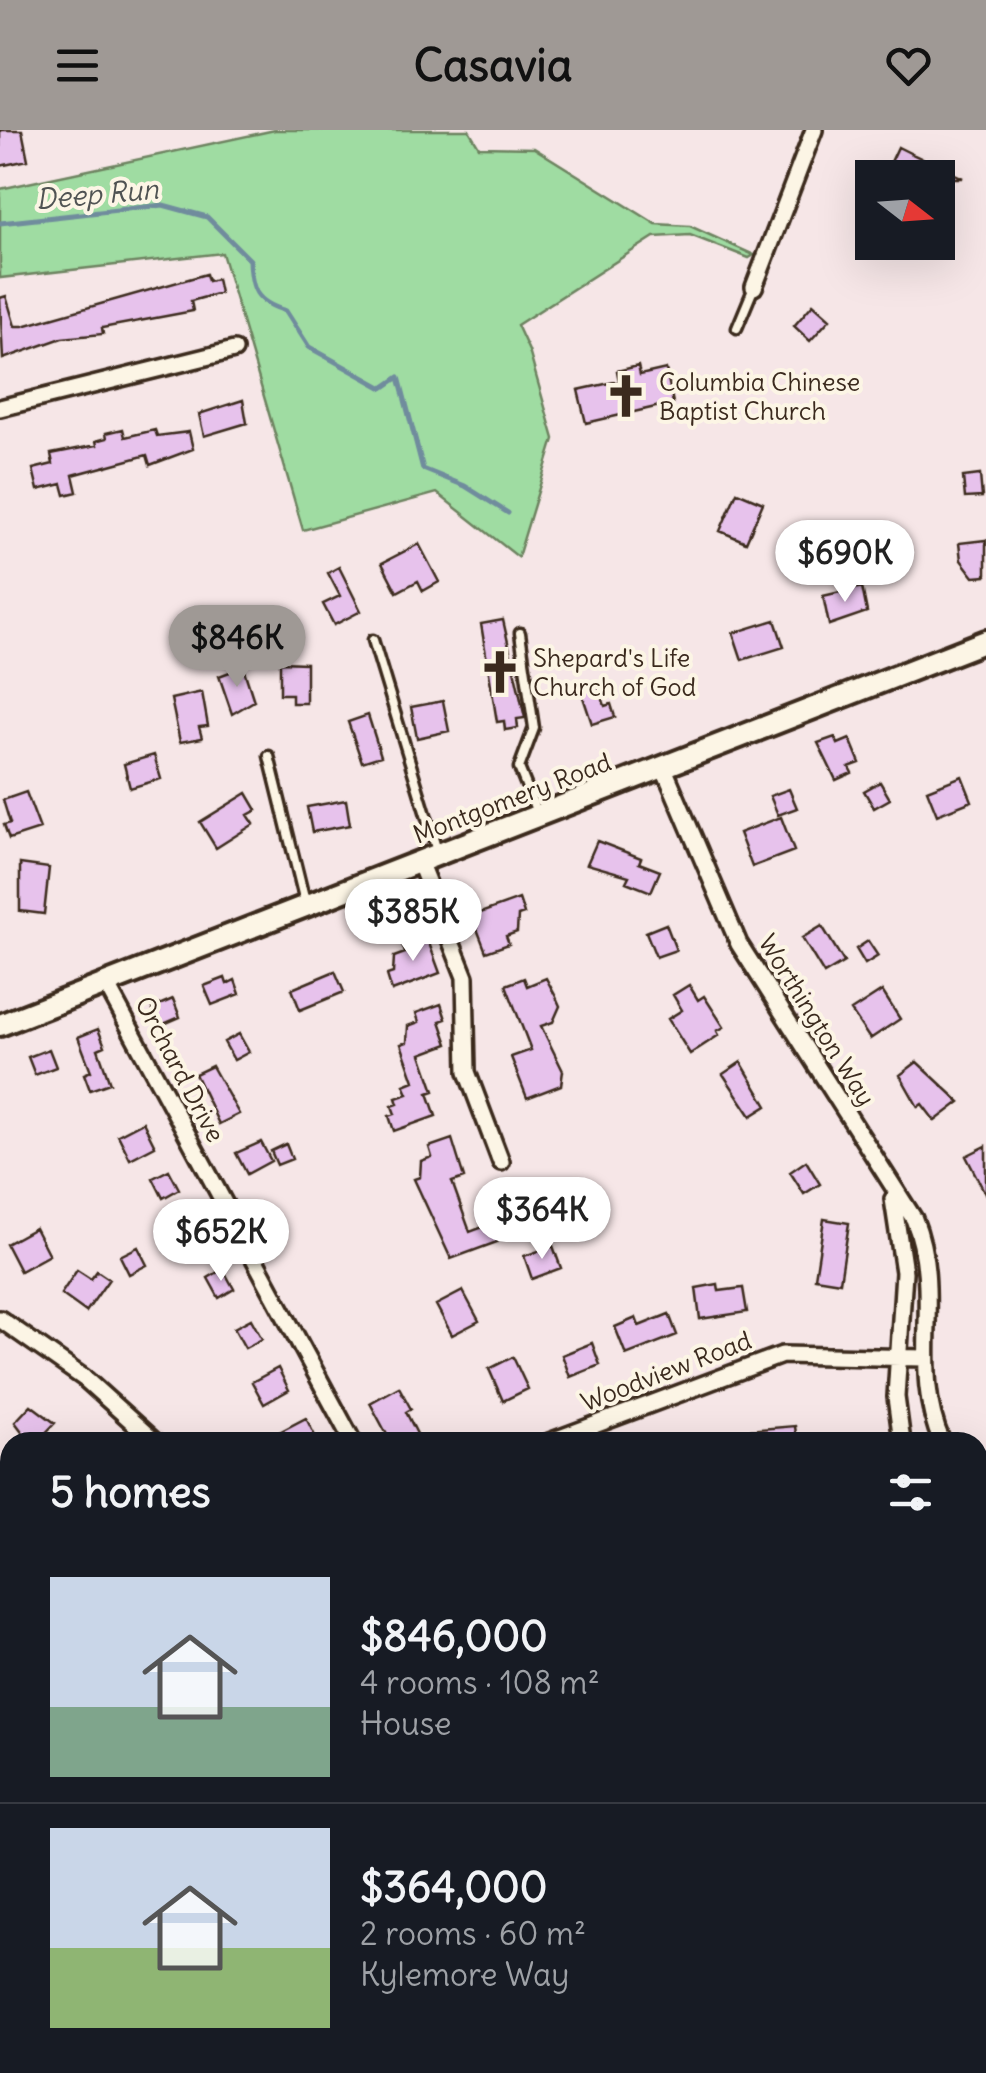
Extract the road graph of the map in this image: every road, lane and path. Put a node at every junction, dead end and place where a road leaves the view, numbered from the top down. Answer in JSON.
{"nodes":[{"id":1,"x":814,"y":130,"type":"edge"},
{"id":2,"x":754,"y":288,"type":"joint"},
{"id":3,"x":737,"y":328,"type":"dead end"},
{"id":4,"x":234,"y":350,"type":"dead end"},
{"id":5,"x":0,"y":408,"type":"edge"},
{"id":6,"x":520,"y":633,"type":"dead end"},
{"id":7,"x":374,"y":640,"type":"dead end"},
{"id":8,"x":986,"y":641,"type":"edge"},
{"id":9,"x":269,"y":756,"type":"dead end"},
{"id":10,"x":663,"y":766,"type":"junction"},
{"id":11,"x":538,"y":815,"type":"junction"},
{"id":12,"x":428,"y":857,"type":"junction"},
{"id":13,"x":306,"y":906,"type":"junction"},
{"id":14,"x":106,"y":984,"type":"junction"},
{"id":15,"x":0,"y":1025,"type":"edge"},
{"id":16,"x":501,"y":1162,"type":"dead end"},
{"id":17,"x":889,"y":1185,"type":"junction"},
{"id":18,"x":0,"y":1319,"type":"edge"},
{"id":19,"x":897,"y":1357,"type":"junction"},
{"id":20,"x":924,"y":1358,"type":"junction"},
{"id":21,"x":145,"y":1432,"type":"edge"},
{"id":22,"x":348,"y":1432,"type":"edge"},
{"id":23,"x":576,"y":1432,"type":"edge"},
{"id":24,"x":901,"y":1432,"type":"edge"},
{"id":25,"x":938,"y":1432,"type":"edge"}],
"edges":[{"from":1,"to":2,"type":"street"},
{"from":2,"to":3,"type":"lane"},
{"from":4,"to":5,"type":"street"},
{"from":6,"to":11,"type":"lane"},
{"from":7,"to":12,"type":"lane"},
{"from":8,"to":10,"type":"main road","name":"Montgomery Road"},
{"from":9,"to":13,"type":"lane"},
{"from":10,"to":11,"type":"main road","name":"Montgomery Road"},
{"from":10,"to":17,"type":"street","name":"Worthington Way"},
{"from":11,"to":12,"type":"main road","name":"Montgomery Road"},
{"from":12,"to":13,"type":"main road","name":"Montgomery Road"},
{"from":12,"to":16,"type":"street"},
{"from":13,"to":14,"type":"main road","name":"Montgomery Road"},
{"from":14,"to":15,"type":"main road","name":"Montgomery Road"},
{"from":14,"to":22,"type":"street","name":"Orchard Drive"},
{"from":17,"to":19,"type":"street","name":"Worthington Way"},
{"from":17,"to":20,"type":"street","name":"Worthington Way"},
{"from":18,"to":21,"type":"street"},
{"from":19,"to":20,"type":"street","name":"Woodview Road"},
{"from":19,"to":23,"type":"street","name":"Woodview Road"},
{"from":19,"to":24,"type":"street","name":"Worthington Way"},
{"from":20,"to":25,"type":"street","name":"Worthington Way"}]}
